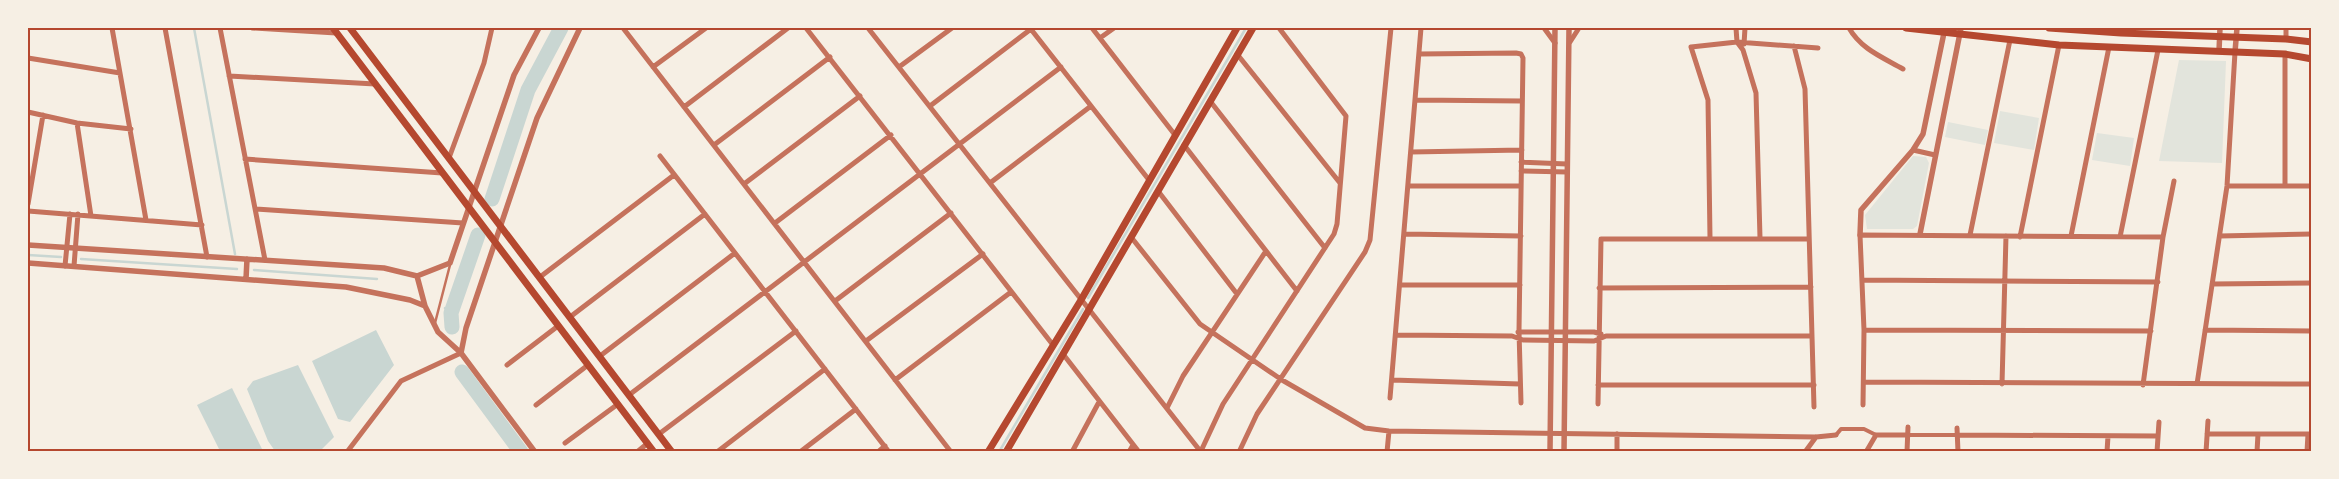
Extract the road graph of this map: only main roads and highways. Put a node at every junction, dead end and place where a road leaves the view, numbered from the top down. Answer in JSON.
{"nodes":[{"id":1,"x":350,"y":28,"type":"edge"},
{"id":2,"x":1237,"y":28,"type":"edge"},
{"id":3,"x":1253,"y":28,"type":"edge"},
{"id":4,"x":1906,"y":28,"type":"edge"},
{"id":5,"x":2049,"y":28,"type":"edge"},
{"id":6,"x":2071,"y":29,"type":"edge"},
{"id":7,"x":334,"y":30,"type":"edge"},
{"id":8,"x":1945,"y":30,"type":"edge"},
{"id":9,"x":2121,"y":30,"type":"edge"},
{"id":10,"x":1960,"y":31,"type":"edge"},
{"id":11,"x":2170,"y":31,"type":"edge"},
{"id":12,"x":2312,"y":42,"type":"edge"},
{"id":13,"x":2312,"y":58,"type":"edge"},
{"id":14,"x":654,"y":452,"type":"edge"},
{"id":15,"x":672,"y":452,"type":"edge"},
{"id":16,"x":988,"y":452,"type":"edge"},
{"id":17,"x":1006,"y":452,"type":"edge"}],
"edges":[{"from":1,"to":15,"type":"main road"},
{"from":2,"to":16,"type":"main road"},
{"from":3,"to":17,"type":"main road"},
{"from":4,"to":8,"type":"main road"},
{"from":5,"to":6,"type":"main road"},
{"from":6,"to":9,"type":"main road"},
{"from":7,"to":14,"type":"main road"},
{"from":8,"to":10,"type":"main road"},
{"from":9,"to":11,"type":"main road"},
{"from":10,"to":13,"type":"main road"},
{"from":11,"to":12,"type":"main road"}]}
